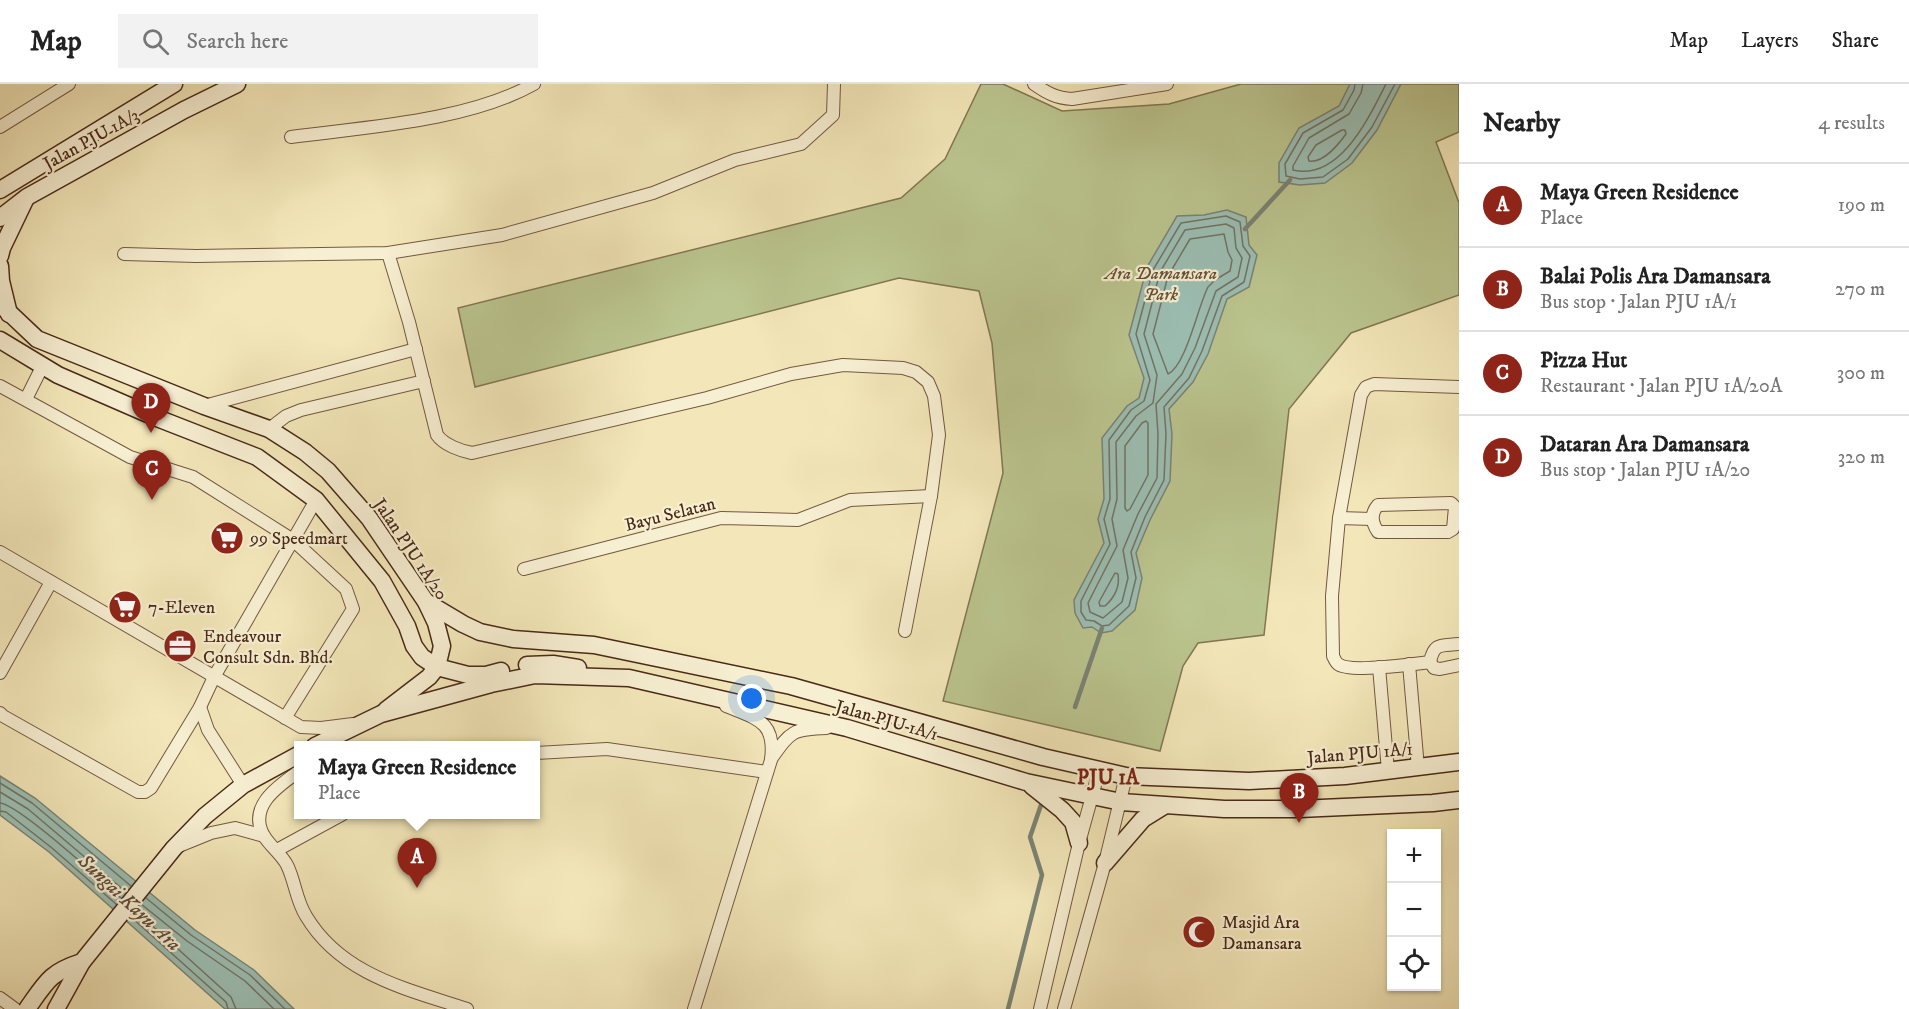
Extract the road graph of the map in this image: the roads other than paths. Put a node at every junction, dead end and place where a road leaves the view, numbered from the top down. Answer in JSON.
{"nodes":[{"id":1,"x":69,"y":84,"type":"edge"},
{"id":2,"x":174,"y":84,"type":"edge"},
{"id":3,"x":237,"y":84,"type":"edge"},
{"id":4,"x":534,"y":84,"type":"edge"},
{"id":5,"x":834,"y":84,"type":"edge"},
{"id":6,"x":1034,"y":84,"type":"edge"},
{"id":7,"x":1167,"y":84,"type":"edge"},
{"id":8,"x":0,"y":126,"type":"edge"},
{"id":9,"x":291,"y":137,"type":"dead end"},
{"id":10,"x":0,"y":190,"type":"edge"},
{"id":11,"x":27,"y":197,"type":"junction"},
{"id":12,"x":0,"y":218,"type":"edge"},
{"id":13,"x":388,"y":252,"type":"junction"},
{"id":14,"x":124,"y":254,"type":"dead end"},
{"id":15,"x":0,"y":256,"type":"edge"},
{"id":16,"x":0,"y":266,"type":"edge"},
{"id":17,"x":4,"y":309,"type":"edge"},
{"id":18,"x":0,"y":340,"type":"edge"},
{"id":19,"x":416,"y":349,"type":"junction"},
{"id":20,"x":42,"y":367,"type":"junction"},
{"id":21,"x":424,"y":381,"type":"junction"},
{"id":22,"x":0,"y":386,"type":"edge"},
{"id":23,"x":1459,"y":387,"type":"edge"},
{"id":24,"x":26,"y":399,"type":"junction"},
{"id":25,"x":204,"y":406,"type":"junction"},
{"id":26,"x":269,"y":429,"type":"junction"},
{"id":27,"x":931,"y":496,"type":"junction"},
{"id":28,"x":316,"y":500,"type":"junction"},
{"id":29,"x":1339,"y":518,"type":"junction"},
{"id":30,"x":1457,"y":518,"type":"edge"},
{"id":31,"x":1372,"y":519,"type":"junction"},
{"id":32,"x":293,"y":540,"type":"junction"},
{"id":33,"x":0,"y":552,"type":"edge"},
{"id":34,"x":524,"y":569,"type":"dead end"},
{"id":35,"x":51,"y":582,"type":"junction"},
{"id":36,"x":426,"y":602,"type":"junction"},
{"id":37,"x":905,"y":631,"type":"dead end"},
{"id":38,"x":1459,"y":644,"type":"edge"},
{"id":39,"x":1430,"y":662,"type":"junction"},
{"id":40,"x":1409,"y":664,"type":"junction"},
{"id":41,"x":1459,"y":664,"type":"edge"},
{"id":42,"x":437,"y":667,"type":"junction"},
{"id":43,"x":1379,"y":667,"type":"junction"},
{"id":44,"x":0,"y":673,"type":"edge"},
{"id":45,"x":214,"y":677,"type":"junction"},
{"id":46,"x":629,"y":678,"type":"junction"},
{"id":47,"x":705,"y":696,"type":"junction"},
{"id":48,"x":200,"y":706,"type":"junction"},
{"id":49,"x":0,"y":712,"type":"edge"},
{"id":50,"x":381,"y":714,"type":"junction"},
{"id":51,"x":285,"y":718,"type":"junction"},
{"id":52,"x":358,"y":724,"type":"junction"},
{"id":53,"x":847,"y":728,"type":"junction"},
{"id":54,"x":325,"y":741,"type":"edge"},
{"id":55,"x":343,"y":741,"type":"edge"},
{"id":56,"x":540,"y":753,"type":"edge"},
{"id":57,"x":294,"y":757,"type":"edge"},
{"id":58,"x":1459,"y":762,"type":"edge"},
{"id":59,"x":769,"y":766,"type":"junction"},
{"id":60,"x":1418,"y":768,"type":"junction"},
{"id":61,"x":1099,"y":771,"type":"junction"},
{"id":62,"x":1388,"y":771,"type":"junction"},
{"id":63,"x":294,"y":775,"type":"edge"},
{"id":64,"x":1126,"y":776,"type":"junction"},
{"id":65,"x":1026,"y":782,"type":"junction"},
{"id":66,"x":243,"y":785,"type":"junction"},
{"id":67,"x":1093,"y":797,"type":"junction"},
{"id":68,"x":1459,"y":800,"type":"edge"},
{"id":69,"x":1121,"y":802,"type":"junction"},
{"id":70,"x":1164,"y":806,"type":"junction"},
{"id":71,"x":334,"y":819,"type":"edge"},
{"id":72,"x":264,"y":836,"type":"junction"},
{"id":73,"x":1079,"y":843,"type":"junction"},
{"id":74,"x":174,"y":848,"type":"junction"},
{"id":75,"x":277,"y":850,"type":"junction"},
{"id":76,"x":1105,"y":863,"type":"junction"},
{"id":77,"x":85,"y":959,"type":"junction"},
{"id":78,"x":0,"y":998,"type":"edge"},
{"id":79,"x":15,"y":1009,"type":"edge"},
{"id":80,"x":27,"y":1009,"type":"edge"},
{"id":81,"x":56,"y":1009,"type":"edge"},
{"id":82,"x":467,"y":1009,"type":"edge"},
{"id":83,"x":694,"y":1009,"type":"edge"},
{"id":84,"x":1040,"y":1009,"type":"edge"},
{"id":85,"x":1064,"y":1009,"type":"edge"}],
"edges":[{"from":1,"to":8,"type":"street"},
{"from":2,"to":10,"type":"main road","name":"Jalan PJU 1A/3"},
{"from":3,"to":11,"type":"main road","name":"Jalan PJU 1A/3"},
{"from":4,"to":9,"type":"street"},
{"from":5,"to":13,"type":"street"},
{"from":6,"to":7,"type":"street"},
{"from":11,"to":12,"type":"main road","name":"Jalan PJU 1A/3"},
{"from":11,"to":15,"type":"main road"},
{"from":13,"to":14,"type":"street"},
{"from":13,"to":19,"type":"street"},
{"from":16,"to":17,"type":"main road"},
{"from":17,"to":25,"type":"main road","name":"Jalan PJU 1A/20"},
{"from":18,"to":20,"type":"main road"},
{"from":19,"to":21,"type":"street"},
{"from":19,"to":25,"type":"street"},
{"from":20,"to":24,"type":"street"},
{"from":20,"to":28,"type":"main road"},
{"from":21,"to":26,"type":"street"},
{"from":21,"to":27,"type":"street"},
{"from":22,"to":24,"type":"street"},
{"from":23,"to":29,"type":"street"},
{"from":24,"to":32,"type":"street"},
{"from":25,"to":26,"type":"main road","name":"Jalan PJU 1A/20"},
{"from":26,"to":36,"type":"main road","name":"Jalan PJU 1A/20"},
{"from":27,"to":34,"type":"street","name":"Bayu Selatan"},
{"from":27,"to":37,"type":"street"},
{"from":28,"to":32,"type":"street"},
{"from":28,"to":42,"type":"main road"},
{"from":29,"to":31,"type":"street"},
{"from":29,"to":43,"type":"street"},
{"from":30,"to":31,"type":"street"},
{"from":30,"to":31,"type":"street"},
{"from":32,"to":45,"type":"street"},
{"from":32,"to":51,"type":"street"},
{"from":33,"to":35,"type":"street"},
{"from":35,"to":44,"type":"street"},
{"from":35,"to":45,"type":"street"},
{"from":36,"to":42,"type":"main road","name":"Jalan PJU 1A/20"},
{"from":36,"to":61,"type":"main road","name":"Jalan PJU 1A/1"},
{"from":38,"to":39,"type":"street"},
{"from":39,"to":40,"type":"street"},
{"from":39,"to":41,"type":"street"},
{"from":40,"to":43,"type":"street"},
{"from":40,"to":60,"type":"street"},
{"from":42,"to":46,"type":"main road"},
{"from":42,"to":50,"type":"main road"},
{"from":43,"to":62,"type":"street"},
{"from":45,"to":48,"type":"street"},
{"from":45,"to":51,"type":"street"},
{"from":46,"to":47,"type":"main road","name":"Jalan PJU 1A/1"},
{"from":46,"to":50,"type":"main road","name":"Jalan PJU 1A/1"},
{"from":47,"to":53,"type":"main road","name":"Jalan PJU 1A/1"},
{"from":47,"to":59,"type":"street"},
{"from":48,"to":49,"type":"street"},
{"from":48,"to":66,"type":"street"},
{"from":50,"to":52,"type":"main road","name":"Jalan PJU 1A/1"},
{"from":50,"to":55,"type":"street"},
{"from":51,"to":52,"type":"street"},
{"from":52,"to":54,"type":"main road","name":"Jalan PJU 1A/1"},
{"from":53,"to":59,"type":"street"},
{"from":53,"to":65,"type":"main road","name":"Jalan PJU 1A/1"},
{"from":56,"to":59,"type":"street"},
{"from":57,"to":66,"type":"main road"},
{"from":58,"to":60,"type":"main road","name":"Jalan PJU 1A/1"},
{"from":59,"to":83,"type":"street"},
{"from":60,"to":62,"type":"main road","name":"Jalan PJU 1A/1"},
{"from":61,"to":64,"type":"main road","name":"Jalan PJU 1A/1"},
{"from":61,"to":67,"type":"street"},
{"from":62,"to":64,"type":"main road","name":"Jalan PJU 1A/1"},
{"from":63,"to":72,"type":"street"},
{"from":64,"to":69,"type":"street"},
{"from":65,"to":67,"type":"main road","name":"Jalan PJU 1A/1"},
{"from":65,"to":73,"type":"main road"},
{"from":66,"to":74,"type":"main road"},
{"from":67,"to":69,"type":"main road","name":"Jalan PJU 1A/1"},
{"from":67,"to":73,"type":"street"},
{"from":68,"to":70,"type":"main road","name":"Jalan PJU 1A/1"},
{"from":69,"to":70,"type":"main road","name":"Jalan PJU 1A/1"},
{"from":69,"to":76,"type":"street"},
{"from":70,"to":76,"type":"main road"},
{"from":71,"to":75,"type":"street"},
{"from":72,"to":74,"type":"street"},
{"from":72,"to":75,"type":"street"},
{"from":73,"to":84,"type":"street"},
{"from":74,"to":77,"type":"main road"},
{"from":75,"to":82,"type":"street"},
{"from":76,"to":85,"type":"street"},
{"from":77,"to":80,"type":"main road"},
{"from":77,"to":81,"type":"main road"},
{"from":78,"to":79,"type":"street"}]}
